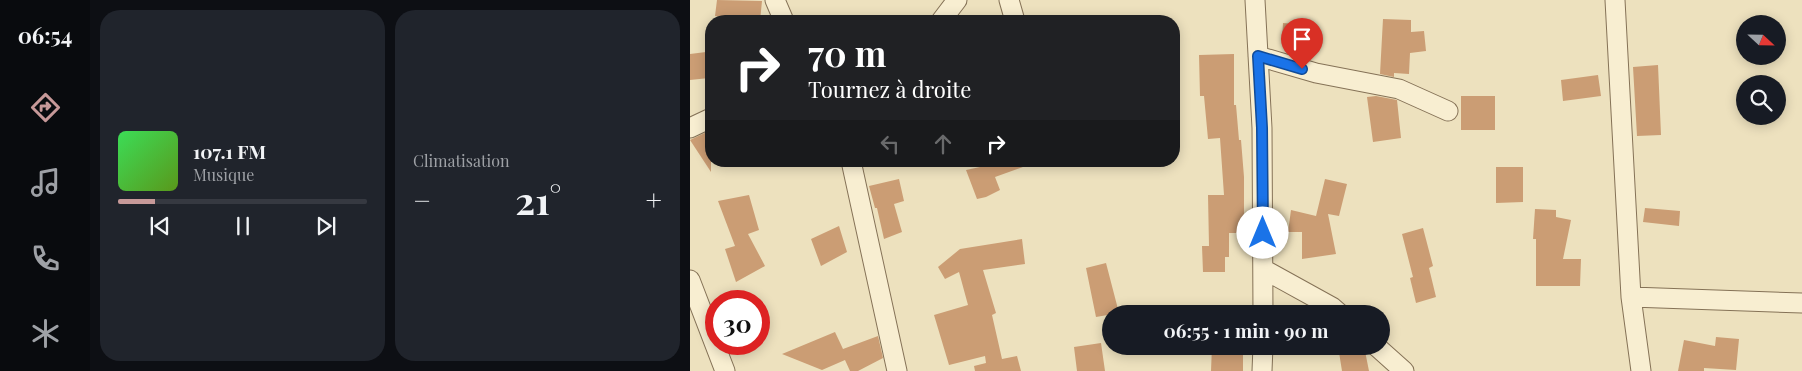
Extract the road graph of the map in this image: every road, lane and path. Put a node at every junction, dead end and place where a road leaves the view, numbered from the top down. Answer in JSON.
{"nodes":[{"id":1,"x":776,"y":0,"type":"edge"},
{"id":2,"x":957,"y":0,"type":"edge"},
{"id":3,"x":1009,"y":0,"type":"edge"},
{"id":4,"x":1254,"y":0,"type":"edge"},
{"id":5,"x":1614,"y":0,"type":"edge"},
{"id":6,"x":782,"y":15,"type":"edge"},
{"id":7,"x":946,"y":15,"type":"edge"},
{"id":8,"x":1013,"y":15,"type":"edge"},
{"id":9,"x":1258,"y":56,"type":"junction"},
{"id":10,"x":1448,"y":110,"type":"dead end"},
{"id":11,"x":705,"y":121,"type":"edge"},
{"id":12,"x":690,"y":128,"type":"edge"},
{"id":13,"x":852,"y":167,"type":"edge"},
{"id":14,"x":1263,"y":268,"type":"junction"},
{"id":15,"x":690,"y":280,"type":"edge"},
{"id":16,"x":1631,"y":297,"type":"junction"},
{"id":17,"x":1802,"y":303,"type":"edge"},
{"id":18,"x":1263,"y":305,"type":"edge"},
{"id":19,"x":1330,"y":305,"type":"edge"},
{"id":20,"x":1263,"y":355,"type":"edge"},
{"id":21,"x":1386,"y":355,"type":"edge"},
{"id":22,"x":725,"y":371,"type":"edge"},
{"id":23,"x":897,"y":371,"type":"edge"},
{"id":24,"x":1262,"y":371,"type":"edge"},
{"id":25,"x":1404,"y":371,"type":"edge"},
{"id":26,"x":1640,"y":371,"type":"edge"}],
"edges":[{"from":1,"to":6,"type":"street"},
{"from":2,"to":7,"type":"street"},
{"from":3,"to":8,"type":"street"},
{"from":4,"to":9,"type":"street"},
{"from":5,"to":16,"type":"street"},
{"from":9,"to":10,"type":"street"},
{"from":9,"to":14,"type":"street"},
{"from":11,"to":12,"type":"street"},
{"from":13,"to":23,"type":"street"},
{"from":14,"to":18,"type":"street"},
{"from":14,"to":19,"type":"street"},
{"from":15,"to":22,"type":"street"},
{"from":16,"to":17,"type":"street"},
{"from":16,"to":26,"type":"street"},
{"from":20,"to":24,"type":"street"},
{"from":21,"to":25,"type":"street"}]}
